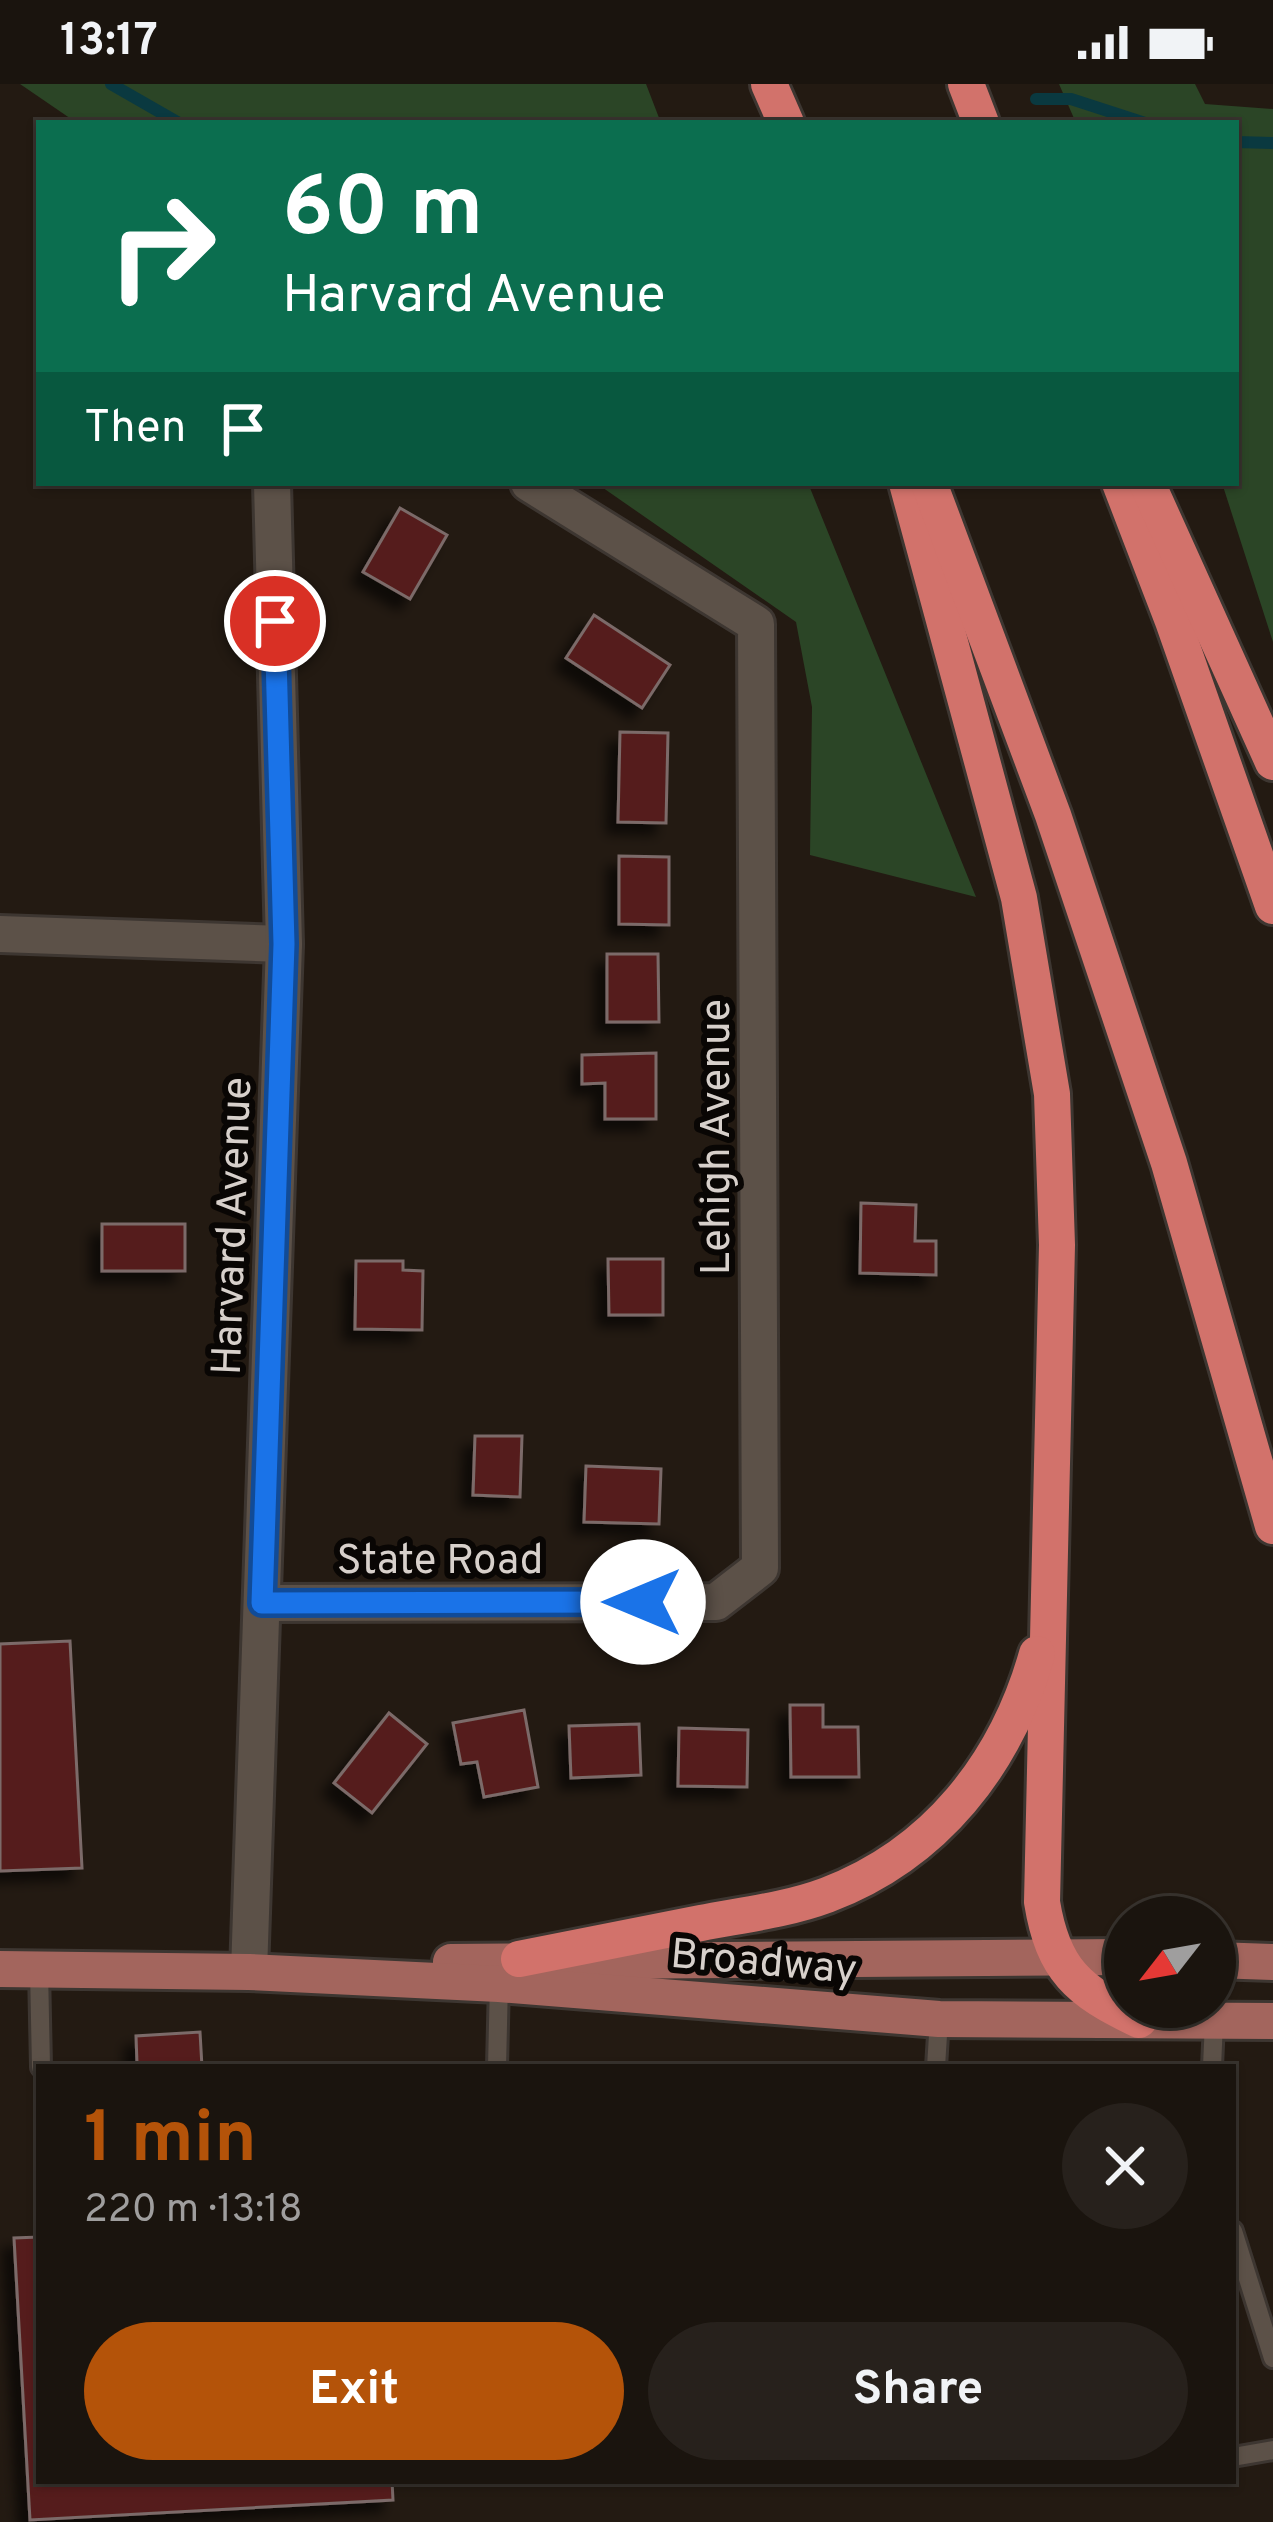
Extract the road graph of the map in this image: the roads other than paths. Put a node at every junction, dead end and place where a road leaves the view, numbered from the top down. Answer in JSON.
{"nodes":[{"id":1,"x":769,"y":84,"type":"edge"},
{"id":2,"x":785,"y":120,"type":"edge"},
{"id":3,"x":272,"y":486,"type":"edge"},
{"id":4,"x":534,"y":486,"type":"edge"},
{"id":5,"x":908,"y":486,"type":"edge"},
{"id":6,"x":930,"y":486,"type":"edge"},
{"id":7,"x":1121,"y":486,"type":"edge"},
{"id":8,"x":1148,"y":486,"type":"edge"},
{"id":9,"x":1273,"y":762,"type":"edge"},
{"id":10,"x":1273,"y":906,"type":"edge"},
{"id":11,"x":0,"y":934,"type":"edge"},
{"id":12,"x":284,"y":944,"type":"junction"},
{"id":13,"x":1273,"y":1526,"type":"edge"},
{"id":14,"x":690,"y":1602,"type":"joint"},
{"id":15,"x":262,"y":1603,"type":"junction"},
{"id":16,"x":1052,"y":1604,"type":"junction"},
{"id":17,"x":1055,"y":1954,"type":"junction"},
{"id":18,"x":1104,"y":1956,"type":"edge"},
{"id":19,"x":1236,"y":1961,"type":"edge"},
{"id":20,"x":1273,"y":1962,"type":"edge"},
{"id":21,"x":506,"y":1968,"type":"junction"},
{"id":22,"x":0,"y":1969,"type":"edge"},
{"id":23,"x":39,"y":1970,"type":"junction"},
{"id":24,"x":249,"y":1972,"type":"junction"},
{"id":25,"x":1104,"y":2002,"type":"edge"},
{"id":26,"x":939,"y":2019,"type":"junction"},
{"id":27,"x":1104,"y":2020,"type":"edge"},
{"id":28,"x":1273,"y":2021,"type":"edge"},
{"id":29,"x":1236,"y":2022,"type":"edge"},
{"id":30,"x":1214,"y":2028,"type":"edge"},
{"id":31,"x":41,"y":2064,"type":"edge"},
{"id":32,"x":497,"y":2064,"type":"edge"},
{"id":33,"x":936,"y":2064,"type":"edge"},
{"id":34,"x":1213,"y":2064,"type":"edge"},
{"id":35,"x":1236,"y":2241,"type":"edge"},
{"id":36,"x":1273,"y":2358,"type":"edge"},
{"id":37,"x":1273,"y":2450,"type":"edge"},
{"id":38,"x":1236,"y":2456,"type":"edge"}],
"edges":[{"from":1,"to":2,"type":"highway"},
{"from":3,"to":12,"type":"street","name":"Harvard Avenue"},
{"from":4,"to":14,"type":"street","name":"Lehigh Avenue"},
{"from":5,"to":16,"type":"highway"},
{"from":6,"to":13,"type":"highway"},
{"from":7,"to":10,"type":"highway"},
{"from":8,"to":9,"type":"highway"},
{"from":11,"to":12,"type":"street"},
{"from":12,"to":15,"type":"street","name":"Harvard Avenue"},
{"from":14,"to":15,"type":"street","name":"State Road"},
{"from":15,"to":24,"type":"street","name":"Harvard Avenue"},
{"from":16,"to":17,"type":"highway"},
{"from":16,"to":21,"type":"highway"},
{"from":17,"to":18,"type":"main road","name":"Broadway"},
{"from":17,"to":21,"type":"main road","name":"Broadway"},
{"from":17,"to":25,"type":"highway"},
{"from":19,"to":20,"type":"main road"},
{"from":21,"to":24,"type":"main road","name":"Broadway"},
{"from":21,"to":26,"type":"main road","name":"Broadway"},
{"from":21,"to":32,"type":"lane"},
{"from":22,"to":23,"type":"main road","name":"Broadway"},
{"from":23,"to":24,"type":"main road","name":"Broadway"},
{"from":23,"to":31,"type":"lane"},
{"from":26,"to":27,"type":"main road","name":"Broadway"},
{"from":26,"to":33,"type":"lane"},
{"from":28,"to":29,"type":"main road","name":"Broadway"},
{"from":30,"to":34,"type":"lane"},
{"from":35,"to":36,"type":"lane"},
{"from":37,"to":38,"type":"lane"}]}
